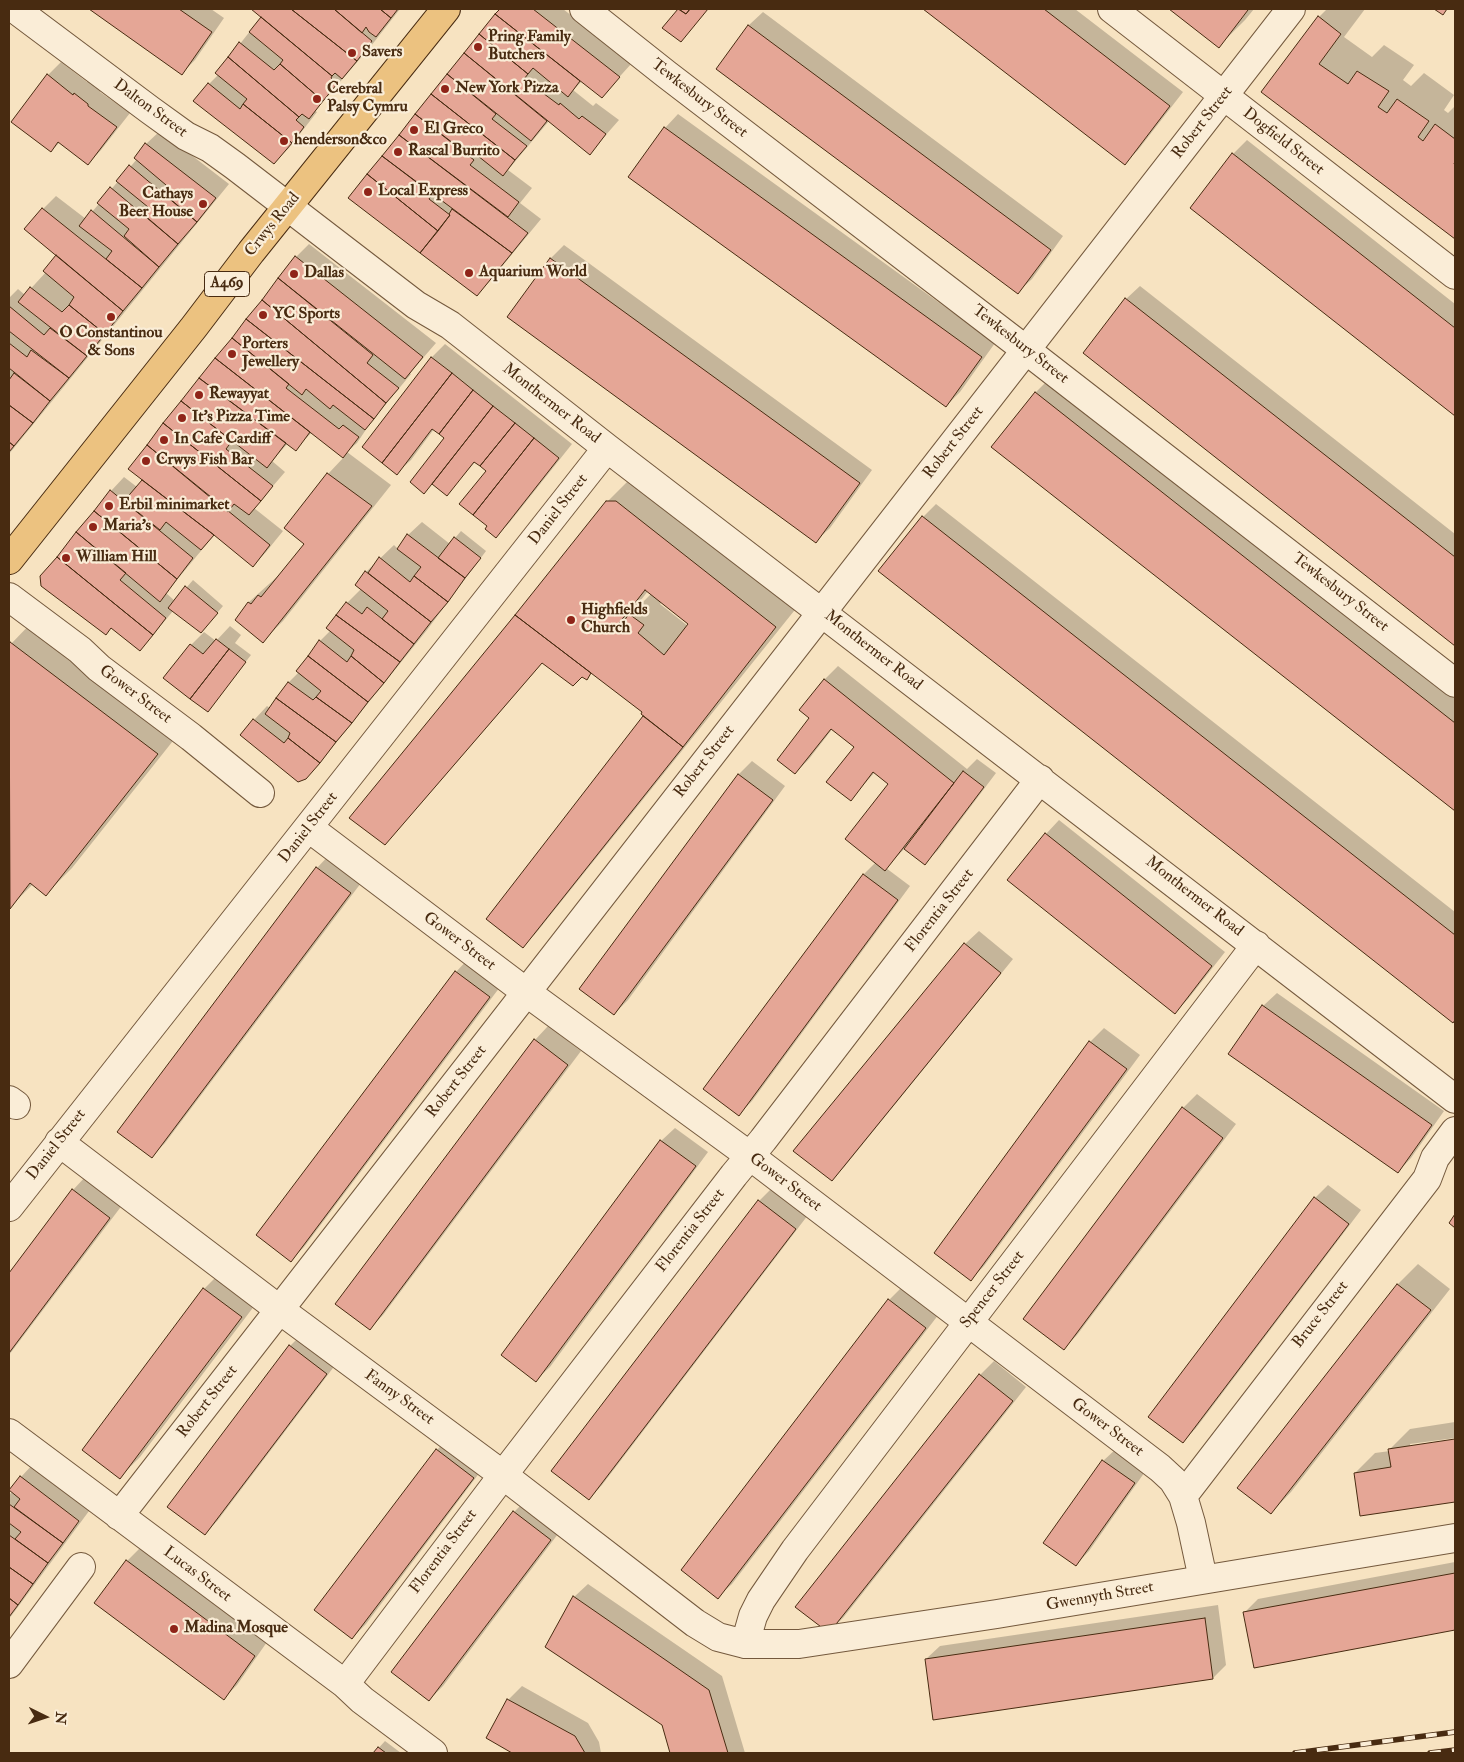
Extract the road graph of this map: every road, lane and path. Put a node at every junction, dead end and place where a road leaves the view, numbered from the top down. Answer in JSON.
{"nodes":[{"id":1,"x":15,"y":9,"type":"edge"},
{"id":2,"x":446,"y":9,"type":"edge"},
{"id":3,"x":584,"y":9,"type":"edge"},
{"id":4,"x":1112,"y":9,"type":"edge"},
{"id":5,"x":1292,"y":9,"type":"edge"},
{"id":6,"x":1224,"y":96,"type":"junction"},
{"id":7,"x":287,"y":207,"type":"junction"},
{"id":8,"x":1455,"y":275,"type":"edge"},
{"id":9,"x":1026,"y":350,"type":"junction"},
{"id":10,"x":607,"y":448,"type":"junction"},
{"id":11,"x":9,"y":560,"type":"edge"},
{"id":12,"x":9,"y":597,"type":"edge"},
{"id":13,"x":823,"y":612,"type":"junction"},
{"id":14,"x":1455,"y":682,"type":"edge"},
{"id":15,"x":1040,"y":779,"type":"junction"},
{"id":16,"x":260,"y":793,"type":"dead end"},
{"id":17,"x":309,"y":828,"type":"junction"},
{"id":18,"x":1256,"y":945,"type":"junction"},
{"id":19,"x":526,"y":992,"type":"junction"},
{"id":20,"x":1455,"y":1099,"type":"edge"},
{"id":21,"x":1455,"y":1131,"type":"edge"},
{"id":22,"x":59,"y":1142,"type":"junction"},
{"id":23,"x":750,"y":1156,"type":"junction"},
{"id":24,"x":9,"y":1207,"type":"edge"},
{"id":25,"x":280,"y":1310,"type":"junction"},
{"id":26,"x":968,"y":1323,"type":"junction"},
{"id":27,"x":9,"y":1433,"type":"edge"},
{"id":28,"x":503,"y":1475,"type":"junction"},
{"id":29,"x":1183,"y":1496,"type":"junction"},
{"id":30,"x":119,"y":1516,"type":"junction"},
{"id":31,"x":1455,"y":1538,"type":"edge"},
{"id":32,"x":81,"y":1567,"type":"dead end"},
{"id":33,"x":1203,"y":1579,"type":"junction"},
{"id":34,"x":744,"y":1644,"type":"junction"},
{"id":35,"x":9,"y":1664,"type":"edge"},
{"id":36,"x":344,"y":1684,"type":"junction"},
{"id":37,"x":433,"y":1753,"type":"edge"}],
"edges":[{"from":1,"to":7,"type":"street","name":"Dalton Street"},
{"from":2,"to":7,"type":"main road","name":"Crwys Road","number":"A469"},
{"from":3,"to":9,"type":"street","name":"Tewkesbury Street"},
{"from":4,"to":6,"type":"street","name":"Dogfield Street"},
{"from":5,"to":6,"type":"street","name":"Robert Street"},
{"from":6,"to":8,"type":"street","name":"Dogfield Street"},
{"from":6,"to":9,"type":"street","name":"Robert Street"},
{"from":7,"to":10,"type":"street","name":"Monthermer Road"},
{"from":7,"to":11,"type":"main road","name":"Crwys Road","number":"A469"},
{"from":9,"to":13,"type":"street","name":"Robert Street"},
{"from":9,"to":14,"type":"street","name":"Tewkesbury Street"},
{"from":10,"to":13,"type":"street","name":"Monthermer Road"},
{"from":10,"to":17,"type":"street","name":"Daniel Street"},
{"from":12,"to":16,"type":"street","name":"Gower Street"},
{"from":13,"to":15,"type":"street","name":"Monthermer Road"},
{"from":13,"to":19,"type":"street","name":"Robert Street"},
{"from":15,"to":18,"type":"street","name":"Monthermer Road"},
{"from":15,"to":23,"type":"street","name":"Florentia Street"},
{"from":17,"to":19,"type":"street","name":"Gower Street"},
{"from":17,"to":22,"type":"street","name":"Daniel Street"},
{"from":18,"to":20,"type":"street","name":"Monthermer Road"},
{"from":18,"to":26,"type":"street","name":"Spencer Street"},
{"from":19,"to":23,"type":"street","name":"Gower Street"},
{"from":19,"to":25,"type":"street","name":"Robert Street"},
{"from":21,"to":29,"type":"street","name":"Bruce Street"},
{"from":22,"to":24,"type":"street","name":"Daniel Street"},
{"from":22,"to":25,"type":"street","name":"Fanny Street"},
{"from":23,"to":26,"type":"street","name":"Gower Street"},
{"from":23,"to":28,"type":"street","name":"Florentia Street"},
{"from":25,"to":28,"type":"street","name":"Fanny Street"},
{"from":25,"to":30,"type":"street","name":"Robert Street"},
{"from":26,"to":29,"type":"street","name":"Gower Street"},
{"from":26,"to":34,"type":"street","name":"Spencer Street"},
{"from":27,"to":30,"type":"street","name":"Lucas Street"},
{"from":28,"to":34,"type":"street","name":"Fanny Street"},
{"from":28,"to":36,"type":"street","name":"Florentia Street"},
{"from":29,"to":33,"type":"street","name":"Gower Street"},
{"from":30,"to":36,"type":"street","name":"Lucas Street"},
{"from":31,"to":33,"type":"street","name":"Gwennyth Street"},
{"from":32,"to":35,"type":"street"},
{"from":33,"to":34,"type":"street","name":"Gwennyth Street"},
{"from":36,"to":37,"type":"street","name":"Lucas Street"}]}
